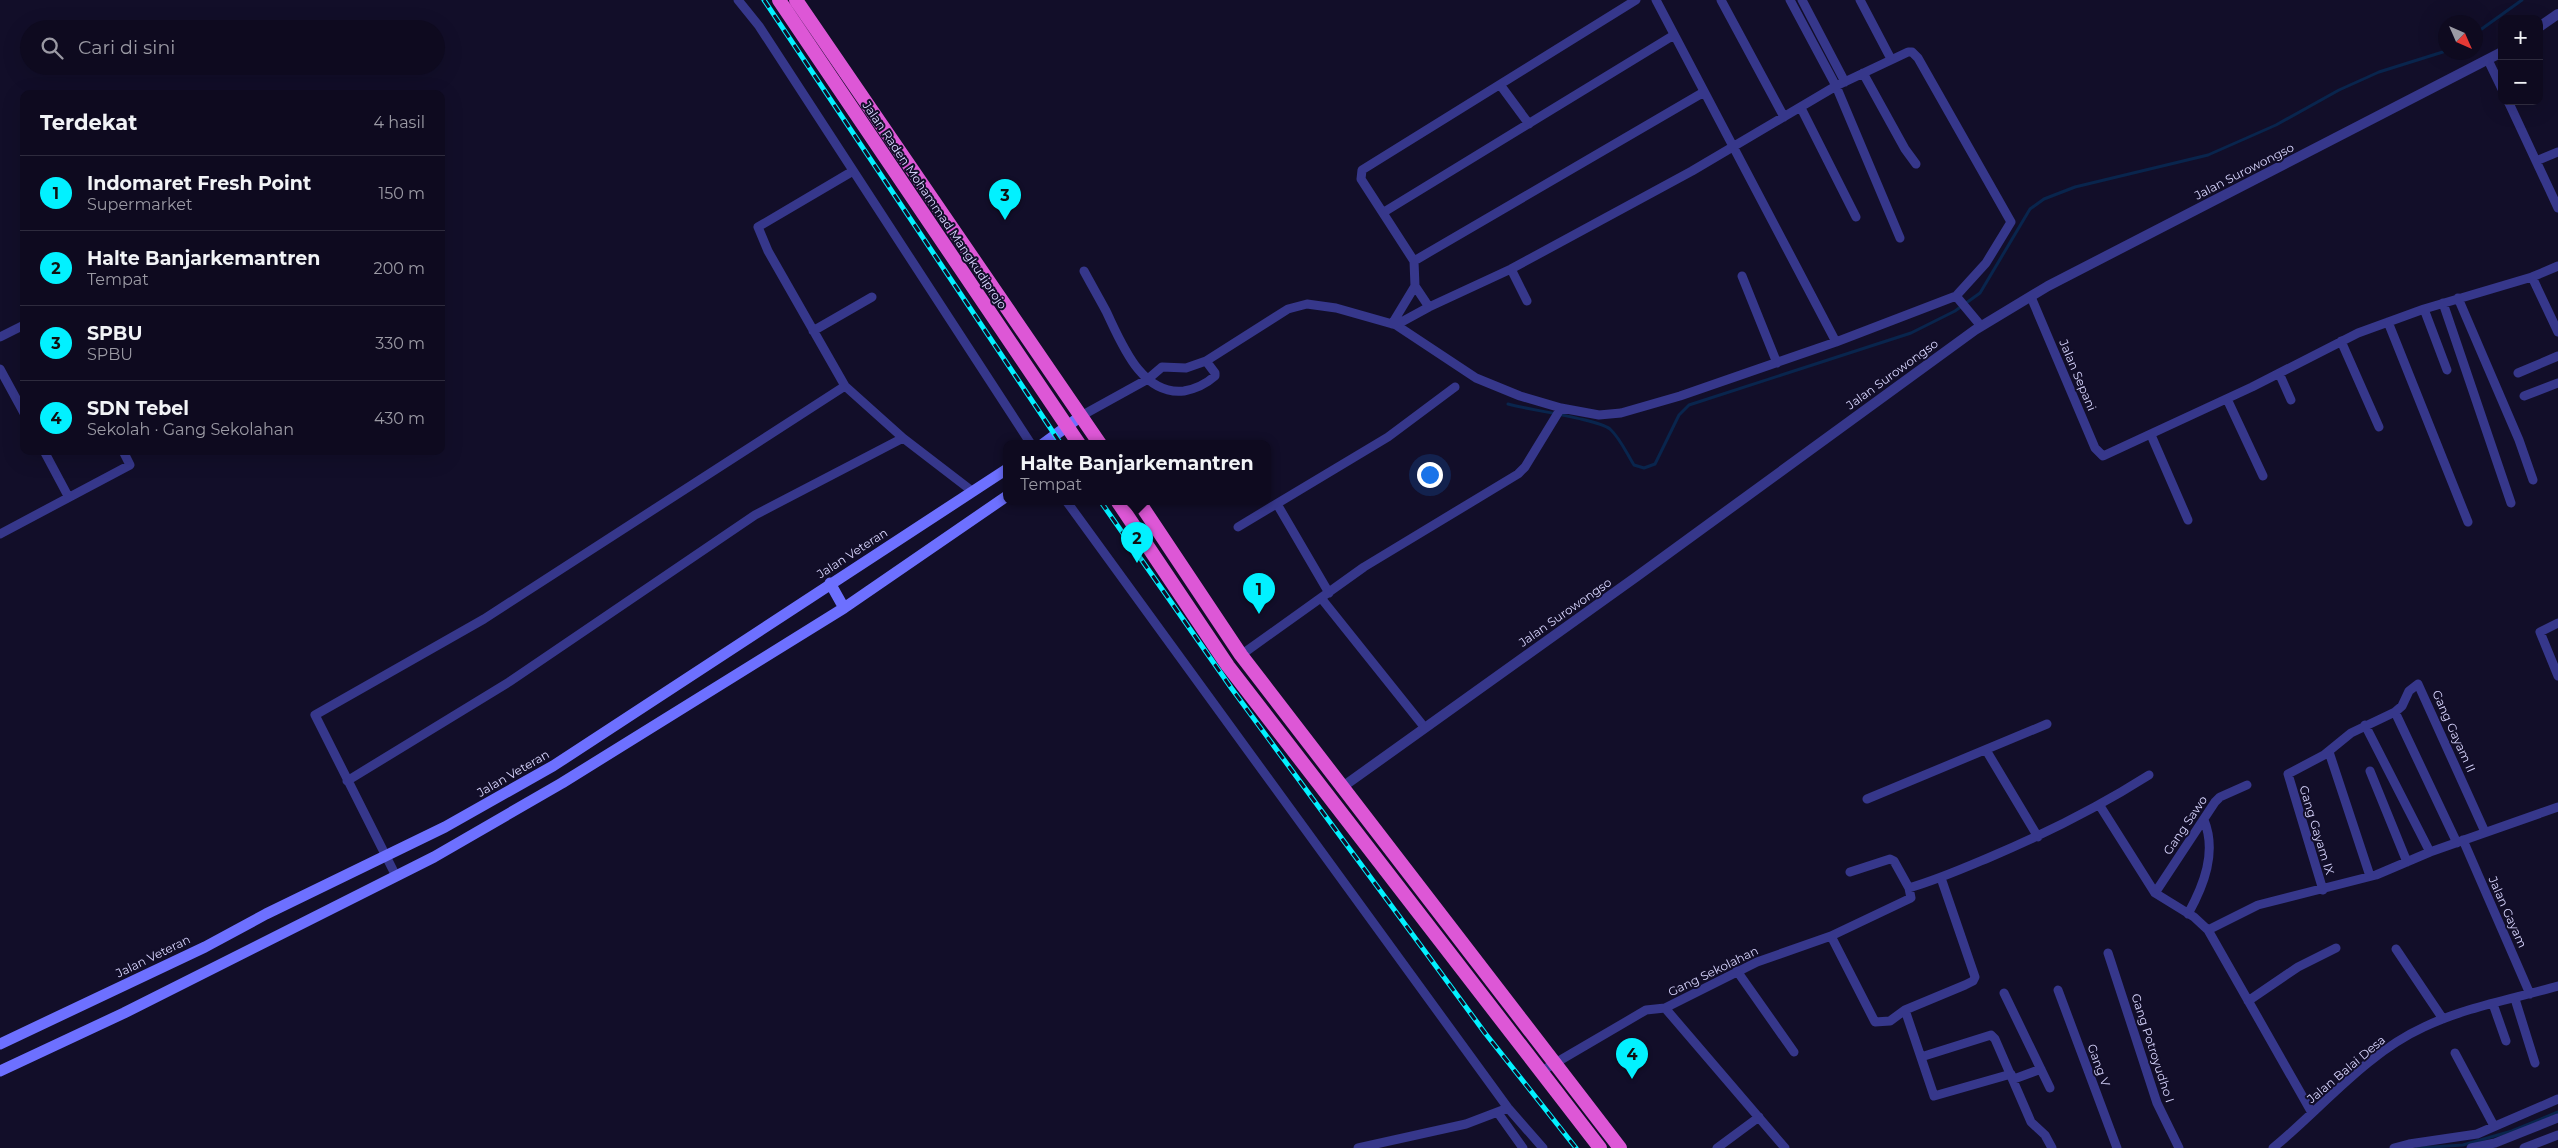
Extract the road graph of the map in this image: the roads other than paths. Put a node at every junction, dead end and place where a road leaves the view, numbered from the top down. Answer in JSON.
{"nodes":[{"id":1,"x":738,"y":0,"type":"edge"},
{"id":2,"x":779,"y":0,"type":"edge"},
{"id":3,"x":796,"y":0,"type":"edge"},
{"id":4,"x":1636,"y":0,"type":"edge"},
{"id":5,"x":1656,"y":0,"type":"edge"},
{"id":6,"x":1721,"y":0,"type":"edge"},
{"id":7,"x":1790,"y":0,"type":"edge"},
{"id":8,"x":1802,"y":0,"type":"edge"},
{"id":9,"x":1860,"y":0,"type":"edge"},
{"id":10,"x":2558,"y":14,"type":"edge"},
{"id":11,"x":2543,"y":25,"type":"edge"},
{"id":12,"x":1674,"y":35,"type":"junction"},
{"id":13,"x":2498,"y":54,"type":"edge"},
{"id":14,"x":1891,"y":59,"type":"junction"},
{"id":15,"x":2488,"y":60,"type":"junction"},
{"id":16,"x":1863,"y":73,"type":"junction"},
{"id":17,"x":2498,"y":81,"type":"edge"},
{"id":18,"x":1841,"y":84,"type":"junction"},
{"id":19,"x":1501,"y":86,"type":"junction"},
{"id":20,"x":1704,"y":92,"type":"junction"},
{"id":21,"x":2510,"y":105,"type":"edge"},
{"id":22,"x":1801,"y":108,"type":"junction"},
{"id":23,"x":1784,"y":117,"type":"junction"},
{"id":24,"x":1529,"y":124,"type":"junction"},
{"id":25,"x":1733,"y":147,"type":"junction"},
{"id":26,"x":2558,"y":152,"type":"edge"},
{"id":27,"x":2536,"y":161,"type":"junction"},
{"id":28,"x":1916,"y":164,"type":"dead end"},
{"id":29,"x":853,"y":171,"type":"junction"},
{"id":30,"x":2558,"y":208,"type":"edge"},
{"id":31,"x":1384,"y":212,"type":"junction"},
{"id":32,"x":1856,"y":217,"type":"dead end"},
{"id":33,"x":1900,"y":238,"type":"dead end"},
{"id":34,"x":1414,"y":261,"type":"junction"},
{"id":35,"x":2558,"y":266,"type":"edge"},
{"id":36,"x":1511,"y":268,"type":"junction"},
{"id":37,"x":1084,"y":271,"type":"dead end"},
{"id":38,"x":1742,"y":276,"type":"dead end"},
{"id":39,"x":2532,"y":277,"type":"junction"},
{"id":40,"x":1414,"y":286,"type":"junction"},
{"id":41,"x":872,"y":297,"type":"dead end"},
{"id":42,"x":2031,"y":297,"type":"junction"},
{"id":43,"x":2458,"y":298,"type":"junction"},
{"id":44,"x":1959,"y":299,"type":"junction"},
{"id":45,"x":1527,"y":300,"type":"dead end"},
{"id":46,"x":2442,"y":303,"type":"junction"},
{"id":47,"x":1429,"y":307,"type":"junction"},
{"id":48,"x":2424,"y":309,"type":"junction"},
{"id":49,"x":2388,"y":322,"type":"junction"},
{"id":50,"x":1394,"y":325,"type":"junction"},
{"id":51,"x":1981,"y":326,"type":"junction"},
{"id":52,"x":20,"y":327,"type":"edge"},
{"id":53,"x":814,"y":331,"type":"junction"},
{"id":54,"x":2558,"y":332,"type":"edge"},
{"id":55,"x":0,"y":337,"type":"edge"},
{"id":56,"x":2341,"y":341,"type":"junction"},
{"id":57,"x":1836,"y":342,"type":"junction"},
{"id":58,"x":2558,"y":356,"type":"edge"},
{"id":59,"x":1207,"y":363,"type":"junction"},
{"id":60,"x":1777,"y":363,"type":"junction"},
{"id":61,"x":0,"y":369,"type":"edge"},
{"id":62,"x":2447,"y":370,"type":"dead end"},
{"id":63,"x":2279,"y":373,"type":"junction"},
{"id":64,"x":2518,"y":373,"type":"dead end"},
{"id":65,"x":1154,"y":380,"type":"junction"},
{"id":66,"x":2558,"y":383,"type":"edge"},
{"id":67,"x":845,"y":386,"type":"junction"},
{"id":68,"x":1455,"y":387,"type":"dead end"},
{"id":69,"x":2524,"y":396,"type":"dead end"},
{"id":70,"x":2227,"y":399,"type":"junction"},
{"id":71,"x":2291,"y":400,"type":"dead end"},
{"id":72,"x":20,"y":406,"type":"edge"},
{"id":73,"x":1560,"y":409,"type":"junction"},
{"id":74,"x":1081,"y":416,"type":"junction"},
{"id":75,"x":1067,"y":426,"type":"junction"},
{"id":76,"x":2379,"y":427,"type":"dead end"},
{"id":77,"x":2151,"y":435,"type":"junction"},
{"id":78,"x":903,"y":438,"type":"junction"},
{"id":79,"x":1028,"y":440,"type":"edge"},
{"id":80,"x":1048,"y":440,"type":"edge"},
{"id":81,"x":1077,"y":440,"type":"edge"},
{"id":82,"x":1097,"y":440,"type":"edge"},
{"id":83,"x":46,"y":455,"type":"edge"},
{"id":84,"x":125,"y":456,"type":"edge"},
{"id":85,"x":1003,"y":472,"type":"edge"},
{"id":86,"x":2264,"y":476,"type":"dead end"},
{"id":87,"x":2533,"y":480,"type":"dead end"},
{"id":88,"x":65,"y":491,"type":"junction"},
{"id":89,"x":972,"y":491,"type":"junction"},
{"id":90,"x":1003,"y":499,"type":"edge"},
{"id":91,"x":2511,"y":503,"type":"dead end"},
{"id":92,"x":1277,"y":504,"type":"junction"},
{"id":93,"x":1069,"y":505,"type":"edge"},
{"id":94,"x":1120,"y":505,"type":"edge"},
{"id":95,"x":1140,"y":505,"type":"edge"},
{"id":96,"x":2188,"y":520,"type":"dead end"},
{"id":97,"x":2468,"y":522,"type":"dead end"},
{"id":98,"x":1238,"y":527,"type":"dead end"},
{"id":99,"x":0,"y":534,"type":"edge"},
{"id":100,"x":830,"y":583,"type":"junction"},
{"id":101,"x":1325,"y":595,"type":"junction"},
{"id":102,"x":844,"y":608,"type":"junction"},
{"id":103,"x":2558,"y":623,"type":"edge"},
{"id":104,"x":1241,"y":655,"type":"junction"},
{"id":105,"x":2558,"y":676,"type":"edge"},
{"id":106,"x":2395,"y":712,"type":"junction"},
{"id":107,"x":2048,"y":724,"type":"dead end"},
{"id":108,"x":2365,"y":725,"type":"junction"},
{"id":109,"x":1425,"y":728,"type":"junction"},
{"id":110,"x":1986,"y":750,"type":"junction"},
{"id":111,"x":2329,"y":752,"type":"junction"},
{"id":112,"x":2370,"y":771,"type":"dead end"},
{"id":113,"x":2149,"y":775,"type":"dead end"},
{"id":114,"x":347,"y":781,"type":"junction"},
{"id":115,"x":2247,"y":784,"type":"dead end"},
{"id":116,"x":1341,"y":788,"type":"junction"},
{"id":117,"x":1867,"y":799,"type":"dead end"},
{"id":118,"x":2100,"y":806,"type":"junction"},
{"id":119,"x":2558,"y":806,"type":"edge"},
{"id":120,"x":2204,"y":820,"type":"junction"},
{"id":121,"x":2485,"y":832,"type":"junction"},
{"id":122,"x":2038,"y":837,"type":"junction"},
{"id":123,"x":2460,"y":841,"type":"junction"},
{"id":124,"x":2430,"y":852,"type":"junction"},
{"id":125,"x":385,"y":856,"type":"junction"},
{"id":126,"x":2407,"y":862,"type":"junction"},
{"id":127,"x":1850,"y":872,"type":"dead end"},
{"id":128,"x":396,"y":876,"type":"junction"},
{"id":129,"x":2370,"y":876,"type":"junction"},
{"id":130,"x":1941,"y":878,"type":"junction"},
{"id":131,"x":1909,"y":888,"type":"junction"},
{"id":132,"x":2323,"y":890,"type":"junction"},
{"id":133,"x":2155,"y":893,"type":"junction"},
{"id":134,"x":2188,"y":914,"type":"junction"},
{"id":135,"x":2208,"y":930,"type":"junction"},
{"id":136,"x":1831,"y":936,"type":"junction"},
{"id":137,"x":2336,"y":948,"type":"dead end"},
{"id":138,"x":2396,"y":949,"type":"dead end"},
{"id":139,"x":2108,"y":953,"type":"dead end"},
{"id":140,"x":1737,"y":971,"type":"junction"},
{"id":141,"x":2558,"y":986,"type":"edge"},
{"id":142,"x":2058,"y":990,"type":"dead end"},
{"id":143,"x":2004,"y":993,"type":"dead end"},
{"id":144,"x":2530,"y":994,"type":"junction"},
{"id":145,"x":2515,"y":999,"type":"junction"},
{"id":146,"x":2248,"y":1001,"type":"junction"},
{"id":147,"x":2492,"y":1004,"type":"junction"},
{"id":148,"x":1665,"y":1008,"type":"junction"},
{"id":149,"x":1905,"y":1010,"type":"junction"},
{"id":150,"x":2443,"y":1019,"type":"junction"},
{"id":151,"x":2506,"y":1040,"type":"dead end"},
{"id":152,"x":0,"y":1044,"type":"edge"},
{"id":153,"x":1794,"y":1052,"type":"dead end"},
{"id":154,"x":2455,"y":1053,"type":"dead end"},
{"id":155,"x":1921,"y":1057,"type":"junction"},
{"id":156,"x":1554,"y":1063,"type":"junction"},
{"id":157,"x":2535,"y":1063,"type":"dead end"},
{"id":158,"x":2041,"y":1069,"type":"junction"},
{"id":159,"x":0,"y":1071,"type":"edge"},
{"id":160,"x":1540,"y":1072,"type":"junction"},
{"id":161,"x":2012,"y":1077,"type":"junction"},
{"id":162,"x":2050,"y":1088,"type":"dead end"},
{"id":163,"x":2558,"y":1099,"type":"edge"},
{"id":164,"x":1508,"y":1108,"type":"junction"},
{"id":165,"x":1498,"y":1113,"type":"junction"},
{"id":166,"x":2312,"y":1113,"type":"junction"},
{"id":167,"x":1758,"y":1118,"type":"junction"},
{"id":168,"x":2558,"y":1118,"type":"edge"},
{"id":169,"x":2494,"y":1126,"type":"junction"},
{"id":170,"x":2558,"y":1135,"type":"edge"},
{"id":171,"x":2479,"y":1140,"type":"junction"},
{"id":172,"x":1358,"y":1148,"type":"edge"},
{"id":173,"x":1523,"y":1148,"type":"edge"},
{"id":174,"x":1542,"y":1148,"type":"edge"},
{"id":175,"x":1600,"y":1148,"type":"edge"},
{"id":176,"x":1620,"y":1148,"type":"edge"},
{"id":177,"x":1717,"y":1148,"type":"edge"},
{"id":178,"x":1785,"y":1148,"type":"edge"},
{"id":179,"x":2052,"y":1148,"type":"edge"},
{"id":180,"x":2117,"y":1148,"type":"edge"},
{"id":181,"x":2179,"y":1148,"type":"edge"},
{"id":182,"x":2273,"y":1148,"type":"edge"},
{"id":183,"x":2394,"y":1148,"type":"edge"},
{"id":184,"x":2471,"y":1148,"type":"edge"},
{"id":185,"x":2524,"y":1148,"type":"edge"}],
"edges":[{"from":1,"to":29,"type":"street"},
{"from":2,"to":75,"type":"highway","name":"Jalan Raden Mohammad Mangkudiprojo"},
{"from":3,"to":74,"type":"highway","name":"Jalan Raden Mohammad Mangkudiprojo"},
{"from":4,"to":19,"type":"street"},
{"from":5,"to":12,"type":"street"},
{"from":6,"to":23,"type":"street"},
{"from":7,"to":18,"type":"street"},
{"from":8,"to":18,"type":"street"},
{"from":9,"to":14,"type":"street"},
{"from":10,"to":11,"type":"street"},
{"from":12,"to":20,"type":"street"},
{"from":12,"to":24,"type":"street"},
{"from":13,"to":15,"type":"street","name":"Jalan Surowongso"},
{"from":14,"to":16,"type":"street"},
{"from":14,"to":44,"type":"street"},
{"from":15,"to":17,"type":"street"},
{"from":15,"to":42,"type":"street","name":"Jalan Surowongso"},
{"from":16,"to":18,"type":"street"},
{"from":16,"to":28,"type":"street"},
{"from":18,"to":22,"type":"street"},
{"from":18,"to":33,"type":"street"},
{"from":19,"to":24,"type":"street"},
{"from":19,"to":31,"type":"street"},
{"from":20,"to":25,"type":"street"},
{"from":20,"to":34,"type":"street"},
{"from":21,"to":27,"type":"street"},
{"from":22,"to":23,"type":"street"},
{"from":22,"to":32,"type":"street"},
{"from":23,"to":25,"type":"street"},
{"from":24,"to":31,"type":"street"},
{"from":25,"to":36,"type":"street"},
{"from":25,"to":57,"type":"street"},
{"from":26,"to":27,"type":"street"},
{"from":27,"to":30,"type":"street"},
{"from":29,"to":53,"type":"street"},
{"from":29,"to":79,"type":"street"},
{"from":31,"to":34,"type":"street"},
{"from":34,"to":40,"type":"street"},
{"from":35,"to":39,"type":"street"},
{"from":36,"to":45,"type":"street"},
{"from":36,"to":47,"type":"street"},
{"from":37,"to":65,"type":"street"},
{"from":38,"to":60,"type":"street"},
{"from":39,"to":43,"type":"street"},
{"from":39,"to":54,"type":"street"},
{"from":40,"to":47,"type":"street"},
{"from":40,"to":50,"type":"street"},
{"from":41,"to":53,"type":"street"},
{"from":42,"to":51,"type":"street","name":"Jalan Surowongso"},
{"from":42,"to":77,"type":"street","name":"Jalan Sepani"},
{"from":43,"to":46,"type":"street"},
{"from":43,"to":87,"type":"street"},
{"from":44,"to":51,"type":"street"},
{"from":44,"to":57,"type":"street"},
{"from":46,"to":48,"type":"street"},
{"from":46,"to":91,"type":"street"},
{"from":47,"to":50,"type":"street"},
{"from":48,"to":49,"type":"street"},
{"from":48,"to":62,"type":"street"},
{"from":49,"to":56,"type":"street"},
{"from":49,"to":97,"type":"street"},
{"from":50,"to":59,"type":"street"},
{"from":50,"to":73,"type":"street"},
{"from":51,"to":109,"type":"street","name":"Jalan Surowongso"},
{"from":52,"to":55,"type":"street"},
{"from":53,"to":67,"type":"street"},
{"from":56,"to":63,"type":"street"},
{"from":56,"to":76,"type":"street"},
{"from":57,"to":60,"type":"street"},
{"from":58,"to":64,"type":"street"},
{"from":59,"to":65,"type":"street"},
{"from":59,"to":65,"type":"street"},
{"from":60,"to":73,"type":"street"},
{"from":61,"to":72,"type":"street"},
{"from":63,"to":70,"type":"street"},
{"from":63,"to":71,"type":"street"},
{"from":65,"to":74,"type":"street"},
{"from":66,"to":69,"type":"street"},
{"from":67,"to":78,"type":"street"},
{"from":67,"to":114,"type":"street"},
{"from":68,"to":92,"type":"street"},
{"from":70,"to":77,"type":"street"},
{"from":70,"to":86,"type":"street"},
{"from":73,"to":101,"type":"street"},
{"from":74,"to":75,"type":"main road"},
{"from":74,"to":82,"type":"highway","name":"Jalan Raden Mohammad Mangkudiprojo"},
{"from":75,"to":80,"type":"main road"},
{"from":75,"to":81,"type":"highway","name":"Jalan Raden Mohammad Mangkudiprojo"},
{"from":77,"to":96,"type":"street"},
{"from":78,"to":89,"type":"street"},
{"from":78,"to":114,"type":"street"},
{"from":83,"to":88,"type":"street"},
{"from":84,"to":88,"type":"street"},
{"from":85,"to":89,"type":"main road","name":"Jalan Veteran"},
{"from":88,"to":99,"type":"street"},
{"from":89,"to":100,"type":"main road","name":"Jalan Veteran"},
{"from":90,"to":102,"type":"main road"},
{"from":92,"to":98,"type":"street"},
{"from":92,"to":101,"type":"street"},
{"from":93,"to":164,"type":"street"},
{"from":94,"to":160,"type":"highway"},
{"from":95,"to":104,"type":"highway"},
{"from":100,"to":102,"type":"main road"},
{"from":100,"to":125,"type":"main road","name":"Jalan Veteran"},
{"from":101,"to":104,"type":"street"},
{"from":101,"to":109,"type":"street"},
{"from":102,"to":128,"type":"main road"},
{"from":103,"to":105,"type":"street"},
{"from":104,"to":116,"type":"highway"},
{"from":106,"to":108,"type":"street"},
{"from":106,"to":121,"type":"street","name":"Gang Gayam II"},
{"from":106,"to":123,"type":"street","name":"Jalan Gayam"},
{"from":107,"to":110,"type":"street"},
{"from":108,"to":111,"type":"street"},
{"from":108,"to":124,"type":"street"},
{"from":109,"to":116,"type":"street","name":"Jalan Surowongso"},
{"from":110,"to":117,"type":"street"},
{"from":110,"to":122,"type":"street"},
{"from":111,"to":129,"type":"street"},
{"from":111,"to":132,"type":"street","name":"Gang Gayam IX"},
{"from":112,"to":126,"type":"street"},
{"from":113,"to":118,"type":"street"},
{"from":114,"to":125,"type":"street"},
{"from":115,"to":120,"type":"street","name":"Gang Sawo"},
{"from":116,"to":156,"type":"highway"},
{"from":118,"to":122,"type":"street"},
{"from":118,"to":133,"type":"street"},
{"from":119,"to":121,"type":"street"},
{"from":120,"to":133,"type":"street","name":"Gang Sawo"},
{"from":120,"to":134,"type":"street"},
{"from":121,"to":123,"type":"street"},
{"from":122,"to":130,"type":"street"},
{"from":123,"to":124,"type":"street"},
{"from":123,"to":144,"type":"street","name":"Jalan Gayam"},
{"from":124,"to":126,"type":"street"},
{"from":125,"to":128,"type":"street"},
{"from":125,"to":152,"type":"main road","name":"Jalan Veteran"},
{"from":126,"to":129,"type":"street"},
{"from":127,"to":131,"type":"street"},
{"from":128,"to":159,"type":"main road"},
{"from":129,"to":132,"type":"street"},
{"from":130,"to":131,"type":"street"},
{"from":130,"to":149,"type":"street"},
{"from":131,"to":136,"type":"street","name":"Gang Sekolahan"},
{"from":132,"to":135,"type":"street"},
{"from":133,"to":134,"type":"street"},
{"from":134,"to":135,"type":"street"},
{"from":135,"to":146,"type":"street"},
{"from":136,"to":140,"type":"street","name":"Gang Sekolahan"},
{"from":136,"to":149,"type":"street"},
{"from":137,"to":146,"type":"street"},
{"from":138,"to":150,"type":"street"},
{"from":139,"to":181,"type":"street","name":"Gang Potroyudho I"},
{"from":140,"to":148,"type":"street","name":"Gang Sekolahan"},
{"from":140,"to":153,"type":"street"},
{"from":141,"to":144,"type":"street","name":"Jalan Balai Desa"},
{"from":142,"to":180,"type":"street","name":"Gang V"},
{"from":143,"to":158,"type":"street"},
{"from":144,"to":145,"type":"street","name":"Jalan Balai Desa"},
{"from":145,"to":147,"type":"street","name":"Jalan Balai Desa"},
{"from":145,"to":157,"type":"street"},
{"from":146,"to":166,"type":"street"},
{"from":147,"to":150,"type":"street","name":"Jalan Balai Desa"},
{"from":147,"to":151,"type":"street"},
{"from":148,"to":156,"type":"street","name":"Gang Sekolahan"},
{"from":148,"to":167,"type":"street"},
{"from":149,"to":155,"type":"street"},
{"from":150,"to":166,"type":"street","name":"Jalan Balai Desa"},
{"from":154,"to":169,"type":"street"},
{"from":155,"to":161,"type":"street"},
{"from":155,"to":161,"type":"street"},
{"from":156,"to":160,"type":"street","name":"Gang Sekolahan"},
{"from":156,"to":176,"type":"highway"},
{"from":158,"to":161,"type":"street"},
{"from":158,"to":162,"type":"street"},
{"from":160,"to":175,"type":"highway"},
{"from":161,"to":179,"type":"street"},
{"from":163,"to":169,"type":"street"},
{"from":164,"to":165,"type":"street"},
{"from":164,"to":174,"type":"street"},
{"from":165,"to":172,"type":"street"},
{"from":165,"to":173,"type":"street"},
{"from":166,"to":182,"type":"street","name":"Jalan Balai Desa"},
{"from":167,"to":177,"type":"street"},
{"from":167,"to":178,"type":"street"},
{"from":168,"to":171,"type":"street"},
{"from":169,"to":171,"type":"street"},
{"from":170,"to":185,"type":"street"},
{"from":171,"to":183,"type":"street"},
{"from":171,"to":184,"type":"street"}]}
